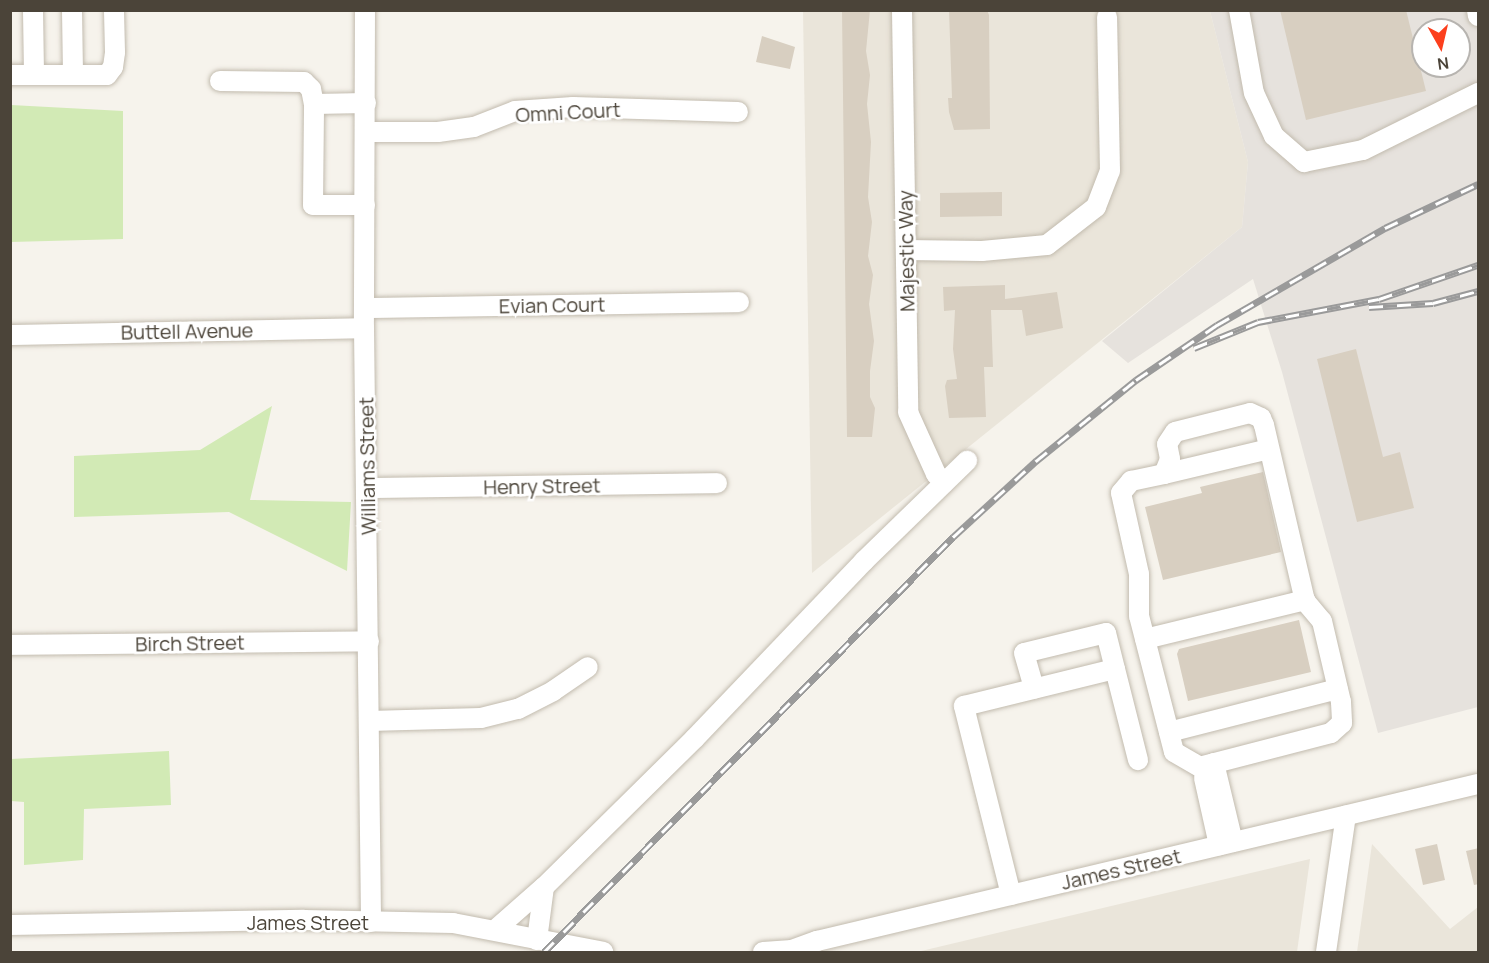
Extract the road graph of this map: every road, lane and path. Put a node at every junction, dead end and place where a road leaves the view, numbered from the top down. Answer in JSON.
{"nodes":[{"id":1,"x":33,"y":10,"type":"edge"},
{"id":2,"x":72,"y":10,"type":"edge"},
{"id":3,"x":114,"y":10,"type":"edge"},
{"id":4,"x":365,"y":10,"type":"edge"},
{"id":5,"x":903,"y":10,"type":"edge"},
{"id":6,"x":1239,"y":10,"type":"edge"},
{"id":7,"x":1477,"y":10,"type":"edge"},
{"id":8,"x":1479,"y":16,"type":"edge"},
{"id":9,"x":1107,"y":17,"type":"dead end"},
{"id":10,"x":10,"y":75,"type":"edge"},
{"id":11,"x":34,"y":75,"type":"junction"},
{"id":12,"x":74,"y":75,"type":"junction"},
{"id":13,"x":220,"y":81,"type":"dead end"},
{"id":14,"x":1479,"y":93,"type":"edge"},
{"id":15,"x":314,"y":104,"type":"junction"},
{"id":16,"x":366,"y":104,"type":"junction"},
{"id":17,"x":738,"y":111,"type":"dead end"},
{"id":18,"x":366,"y":132,"type":"junction"},
{"id":19,"x":365,"y":205,"type":"junction"},
{"id":20,"x":906,"y":250,"type":"junction"},
{"id":21,"x":739,"y":302,"type":"dead end"},
{"id":22,"x":365,"y":318,"type":"junction"},
{"id":23,"x":10,"y":334,"type":"edge"},
{"id":24,"x":1269,"y":449,"type":"junction"},
{"id":25,"x":967,"y":461,"type":"dead end"},
{"id":26,"x":1164,"y":474,"type":"junction"},
{"id":27,"x":717,"y":483,"type":"dead end"},
{"id":28,"x":944,"y":483,"type":"junction"},
{"id":29,"x":367,"y":488,"type":"junction"},
{"id":30,"x":1305,"y":600,"type":"junction"},
{"id":31,"x":1145,"y":639,"type":"junction"},
{"id":32,"x":369,"y":641,"type":"junction"},
{"id":33,"x":10,"y":645,"type":"edge"},
{"id":34,"x":588,"y":667,"type":"dead end"},
{"id":35,"x":1115,"y":669,"type":"junction"},
{"id":36,"x":1034,"y":689,"type":"junction"},
{"id":37,"x":1338,"y":689,"type":"junction"},
{"id":38,"x":369,"y":722,"type":"junction"},
{"id":39,"x":1169,"y":732,"type":"junction"},
{"id":40,"x":1137,"y":760,"type":"dead end"},
{"id":41,"x":1207,"y":765,"type":"junction"},
{"id":42,"x":1479,"y":784,"type":"edge"},
{"id":43,"x":1346,"y":815,"type":"junction"},
{"id":44,"x":1226,"y":844,"type":"junction"},
{"id":45,"x":544,"y":886,"type":"junction"},
{"id":46,"x":1011,"y":895,"type":"junction"},
{"id":47,"x":371,"y":922,"type":"junction"},
{"id":48,"x":10,"y":925,"type":"edge"},
{"id":49,"x":495,"y":930,"type":"junction"},
{"id":50,"x":537,"y":940,"type":"junction"},
{"id":51,"x":793,"y":951,"type":"edge"},
{"id":52,"x":603,"y":952,"type":"edge"},
{"id":53,"x":763,"y":952,"type":"edge"},
{"id":54,"x":1326,"y":952,"type":"edge"}],
"edges":[{"from":1,"to":11,"type":"street"},
{"from":2,"to":12,"type":"street"},
{"from":3,"to":12,"type":"street"},
{"from":4,"to":16,"type":"street","name":"Williams Street"},
{"from":5,"to":20,"type":"street","name":"Majestic Way"},
{"from":6,"to":14,"type":"street"},
{"from":7,"to":8,"type":"street"},
{"from":9,"to":20,"type":"street"},
{"from":10,"to":11,"type":"street"},
{"from":11,"to":12,"type":"street"},
{"from":13,"to":15,"type":"street"},
{"from":15,"to":16,"type":"street"},
{"from":15,"to":19,"type":"street"},
{"from":16,"to":18,"type":"street","name":"Williams Street"},
{"from":17,"to":18,"type":"street","name":"Omni Court"},
{"from":18,"to":19,"type":"street","name":"Williams Street"},
{"from":19,"to":22,"type":"street","name":"Williams Street"},
{"from":20,"to":28,"type":"street","name":"Majestic Way"},
{"from":21,"to":22,"type":"street","name":"Evian Court"},
{"from":22,"to":23,"type":"street","name":"Buttell Avenue"},
{"from":22,"to":29,"type":"street","name":"Williams Street"},
{"from":24,"to":26,"type":"street"},
{"from":24,"to":26,"type":"street"},
{"from":24,"to":30,"type":"street"},
{"from":25,"to":28,"type":"street"},
{"from":26,"to":31,"type":"street"},
{"from":27,"to":29,"type":"street","name":"Henry Street"},
{"from":28,"to":45,"type":"street"},
{"from":29,"to":32,"type":"street","name":"Williams Street"},
{"from":30,"to":31,"type":"street"},
{"from":30,"to":37,"type":"street"},
{"from":31,"to":39,"type":"street"},
{"from":32,"to":33,"type":"street","name":"Birch Street"},
{"from":32,"to":38,"type":"street","name":"Williams Street"},
{"from":34,"to":38,"type":"street"},
{"from":35,"to":36,"type":"street"},
{"from":35,"to":36,"type":"street"},
{"from":35,"to":40,"type":"street"},
{"from":36,"to":46,"type":"street"},
{"from":37,"to":39,"type":"street"},
{"from":37,"to":41,"type":"street"},
{"from":38,"to":47,"type":"street","name":"Williams Street"},
{"from":39,"to":41,"type":"street"},
{"from":41,"to":44,"type":"street"},
{"from":42,"to":43,"type":"street","name":"James Street"},
{"from":43,"to":44,"type":"street","name":"James Street"},
{"from":43,"to":54,"type":"street"},
{"from":44,"to":46,"type":"street","name":"James Street"},
{"from":45,"to":49,"type":"street"},
{"from":45,"to":50,"type":"street"},
{"from":46,"to":51,"type":"street","name":"James Street"},
{"from":47,"to":48,"type":"street","name":"James Street"},
{"from":47,"to":49,"type":"street","name":"James Street"},
{"from":49,"to":50,"type":"street","name":"James Street"},
{"from":50,"to":52,"type":"street","name":"James Street"},
{"from":51,"to":53,"type":"street","name":"James Street"}]}
